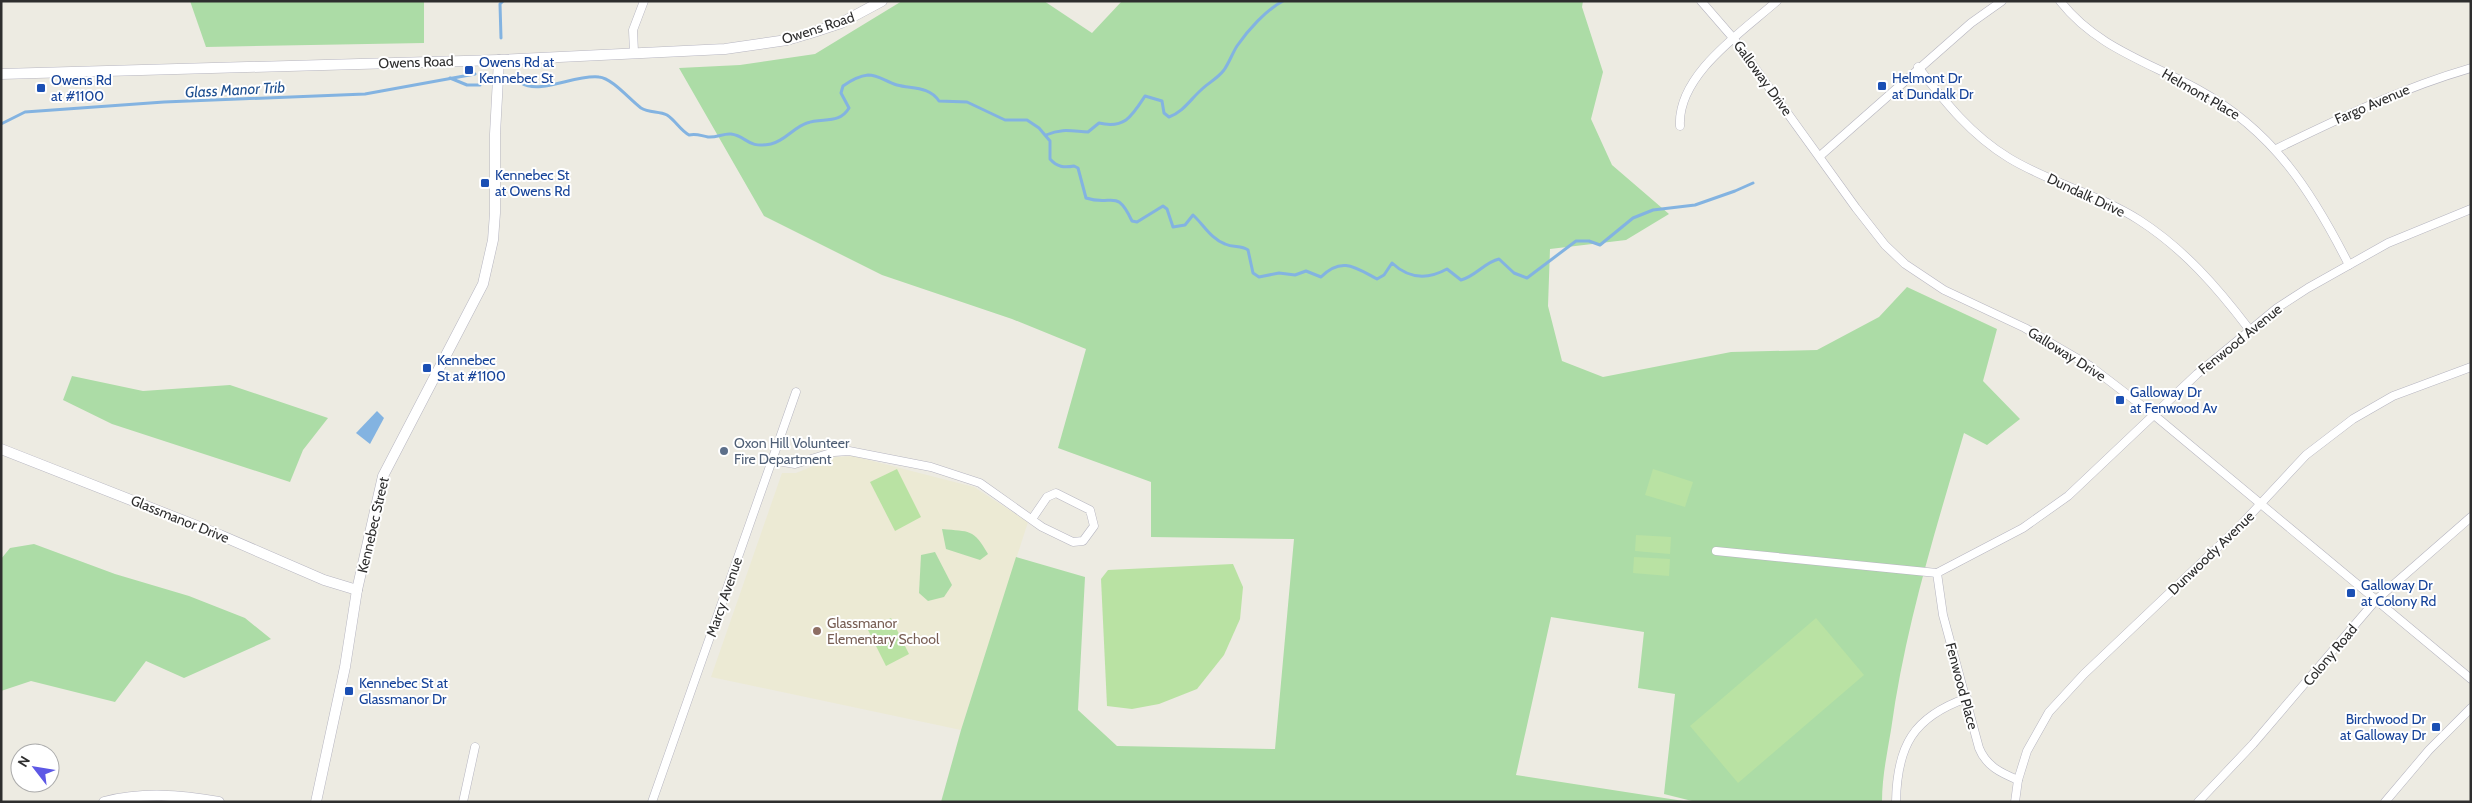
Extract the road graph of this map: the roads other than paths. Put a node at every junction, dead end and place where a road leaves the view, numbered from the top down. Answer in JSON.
{"nodes":[{"id":1,"x":644,"y":1,"type":"edge"},
{"id":2,"x":882,"y":1,"type":"edge"},
{"id":3,"x":1701,"y":1,"type":"edge"},
{"id":4,"x":1777,"y":1,"type":"edge"},
{"id":5,"x":2002,"y":1,"type":"edge"},
{"id":6,"x":2060,"y":1,"type":"edge"},
{"id":7,"x":1734,"y":38,"type":"junction"},
{"id":8,"x":634,"y":52,"type":"junction"},
{"id":9,"x":500,"y":60,"type":"junction"},
{"id":10,"x":1918,"y":68,"type":"junction"},
{"id":11,"x":2471,"y":68,"type":"edge"},
{"id":12,"x":1,"y":74,"type":"edge"},
{"id":13,"x":1680,"y":126,"type":"dead end"},
{"id":14,"x":2276,"y":149,"type":"junction"},
{"id":15,"x":1820,"y":156,"type":"junction"},
{"id":16,"x":2471,"y":209,"type":"edge"},
{"id":17,"x":2348,"y":264,"type":"junction"},
{"id":18,"x":2249,"y":329,"type":"junction"},
{"id":19,"x":2471,"y":367,"type":"edge"},
{"id":20,"x":796,"y":392,"type":"dead end"},
{"id":21,"x":2154,"y":415,"type":"junction"},
{"id":22,"x":1,"y":449,"type":"edge"},
{"id":23,"x":772,"y":460,"type":"junction"},
{"id":24,"x":2261,"y":504,"type":"junction"},
{"id":25,"x":2471,"y":517,"type":"edge"},
{"id":26,"x":1032,"y":519,"type":"junction"},
{"id":27,"x":1716,"y":551,"type":"dead end"},
{"id":28,"x":1937,"y":573,"type":"junction"},
{"id":29,"x":357,"y":590,"type":"junction"},
{"id":30,"x":2376,"y":600,"type":"junction"},
{"id":31,"x":2471,"y":679,"type":"edge"},
{"id":32,"x":1967,"y":698,"type":"junction"},
{"id":33,"x":2471,"y":708,"type":"edge"},
{"id":34,"x":475,"y":747,"type":"dead end"},
{"id":35,"x":2018,"y":780,"type":"junction"},
{"id":36,"x":104,"y":802,"type":"edge"},
{"id":37,"x":219,"y":802,"type":"edge"},
{"id":38,"x":316,"y":802,"type":"edge"},
{"id":39,"x":463,"y":802,"type":"edge"},
{"id":40,"x":652,"y":802,"type":"edge"},
{"id":41,"x":1896,"y":802,"type":"edge"},
{"id":42,"x":2014,"y":802,"type":"edge"},
{"id":43,"x":2198,"y":802,"type":"edge"},
{"id":44,"x":2385,"y":802,"type":"edge"}],
"edges":[{"from":1,"to":8,"type":"street"},
{"from":2,"to":8,"type":"street","name":"Owens Road"},
{"from":3,"to":7,"type":"street","name":"Galloway Drive"},
{"from":4,"to":7,"type":"street"},
{"from":5,"to":10,"type":"street"},
{"from":6,"to":14,"type":"street","name":"Helmont Place"},
{"from":7,"to":13,"type":"street"},
{"from":7,"to":15,"type":"street","name":"Galloway Drive"},
{"from":8,"to":9,"type":"street","name":"Owens Road"},
{"from":9,"to":12,"type":"street","name":"Owens Road"},
{"from":9,"to":29,"type":"street","name":"Kennebec Street"},
{"from":10,"to":15,"type":"street"},
{"from":10,"to":18,"type":"street","name":"Dundalk Drive"},
{"from":11,"to":14,"type":"street","name":"Fargo Avenue"},
{"from":14,"to":17,"type":"street","name":"Helmont Place"},
{"from":15,"to":21,"type":"street","name":"Galloway Drive"},
{"from":16,"to":17,"type":"street","name":"Fenwood Avenue"},
{"from":17,"to":18,"type":"street","name":"Fenwood Avenue"},
{"from":18,"to":21,"type":"street","name":"Fenwood Avenue"},
{"from":19,"to":24,"type":"street","name":"Dunwoody Avenue"},
{"from":20,"to":23,"type":"street","name":"Marcy Avenue"},
{"from":21,"to":24,"type":"street","name":"Galloway Drive"},
{"from":21,"to":28,"type":"street","name":"Fenwood Avenue"},
{"from":22,"to":29,"type":"street","name":"Glassmanor Drive"},
{"from":23,"to":26,"type":"street"},
{"from":23,"to":40,"type":"street","name":"Marcy Avenue"},
{"from":24,"to":30,"type":"street","name":"Galloway Drive"},
{"from":24,"to":35,"type":"street","name":"Dunwoody Avenue"},
{"from":25,"to":30,"type":"street","name":"Colony Road"},
{"from":26,"to":26,"type":"street"},
{"from":27,"to":28,"type":"street"},
{"from":28,"to":32,"type":"street","name":"Fenwood Place"},
{"from":29,"to":38,"type":"street","name":"Kennebec Street"},
{"from":30,"to":31,"type":"street","name":"Galloway Drive"},
{"from":30,"to":43,"type":"street","name":"Colony Road"},
{"from":32,"to":35,"type":"street","name":"Fenwood Place"},
{"from":32,"to":41,"type":"street"},
{"from":33,"to":44,"type":"street"},
{"from":34,"to":39,"type":"street"},
{"from":35,"to":42,"type":"street","name":"Dunwoody Avenue"},
{"from":36,"to":37,"type":"street"}]}
